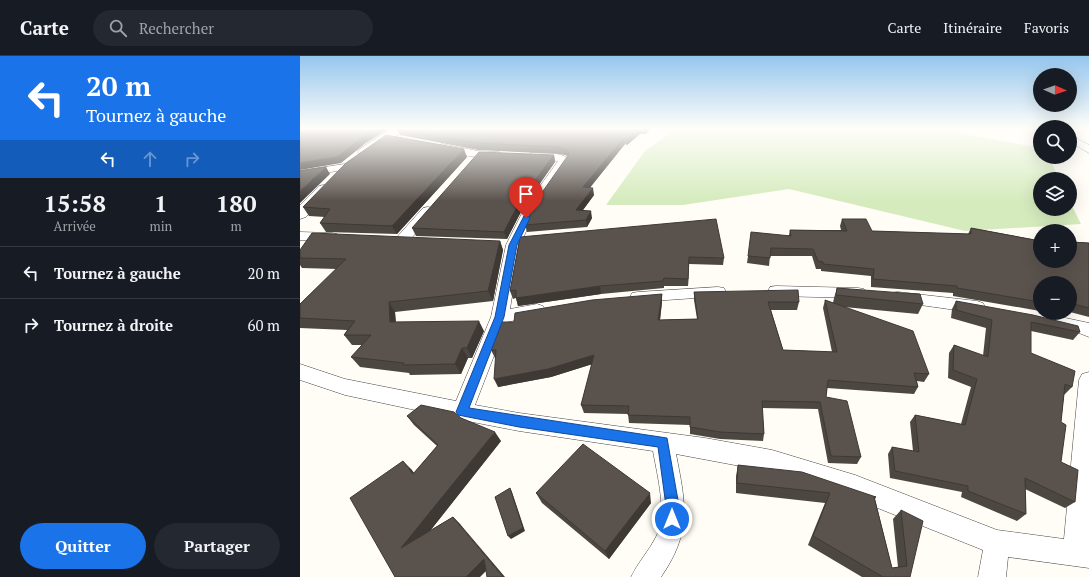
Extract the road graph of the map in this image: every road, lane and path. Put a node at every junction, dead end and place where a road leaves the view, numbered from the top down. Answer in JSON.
{"nodes":[{"id":1,"x":365,"y":152,"type":"edge"},
{"id":2,"x":469,"y":152,"type":"edge"},
{"id":3,"x":478,"y":154,"type":"junction"},
{"id":4,"x":468,"y":165,"type":"edge"},
{"id":5,"x":345,"y":167,"type":"junction"},
{"id":6,"x":300,"y":174,"type":"edge"},
{"id":7,"x":437,"y":200,"type":"edge"},
{"id":8,"x":300,"y":214,"type":"edge"},
{"id":9,"x":300,"y":236,"type":"edge"},
{"id":10,"x":347,"y":238,"type":"edge"},
{"id":11,"x":386,"y":240,"type":"edge"},
{"id":12,"x":402,"y":240,"type":"junction"},
{"id":13,"x":520,"y":240,"type":"junction"},
{"id":14,"x":418,"y":241,"type":"edge"},
{"id":15,"x":497,"y":244,"type":"edge"},
{"id":16,"x":733,"y":292,"type":"edge"},
{"id":17,"x":764,"y":292,"type":"edge"},
{"id":18,"x":620,"y":299,"type":"edge"},
{"id":19,"x":551,"y":308,"type":"edge"},
{"id":20,"x":996,"y":310,"type":"edge"},
{"id":21,"x":500,"y":317,"type":"junction"},
{"id":22,"x":1049,"y":320,"type":"edge"},
{"id":23,"x":1089,"y":331,"type":"edge"},
{"id":24,"x":300,"y":372,"type":"edge"},
{"id":25,"x":1089,"y":380,"type":"edge"},
{"id":26,"x":462,"y":412,"type":"junction"},
{"id":27,"x":663,"y":442,"type":"junction"},
{"id":28,"x":997,"y":543,"type":"junction"},
{"id":29,"x":1083,"y":554,"type":"edge"},
{"id":30,"x":645,"y":577,"type":"edge"},
{"id":31,"x":992,"y":577,"type":"edge"}],
"edges":[{"from":1,"to":5,"type":"street"},
{"from":2,"to":3,"type":"street"},
{"from":3,"to":4,"type":"street"},
{"from":3,"to":13,"type":"street"},
{"from":5,"to":6,"type":"street"},
{"from":5,"to":8,"type":"street"},
{"from":7,"to":12,"type":"street"},
{"from":9,"to":10,"type":"street"},
{"from":11,"to":12,"type":"street"},
{"from":12,"to":14,"type":"street"},
{"from":13,"to":15,"type":"street"},
{"from":13,"to":21,"type":"street"},
{"from":16,"to":18,"type":"street"},
{"from":17,"to":20,"type":"street"},
{"from":19,"to":21,"type":"street"},
{"from":21,"to":26,"type":"street"},
{"from":22,"to":23,"type":"street"},
{"from":24,"to":26,"type":"street"},
{"from":25,"to":29,"type":"street"},
{"from":26,"to":27,"type":"street"},
{"from":27,"to":28,"type":"street"},
{"from":27,"to":30,"type":"street"},
{"from":28,"to":29,"type":"street"},
{"from":28,"to":31,"type":"street"}]}
